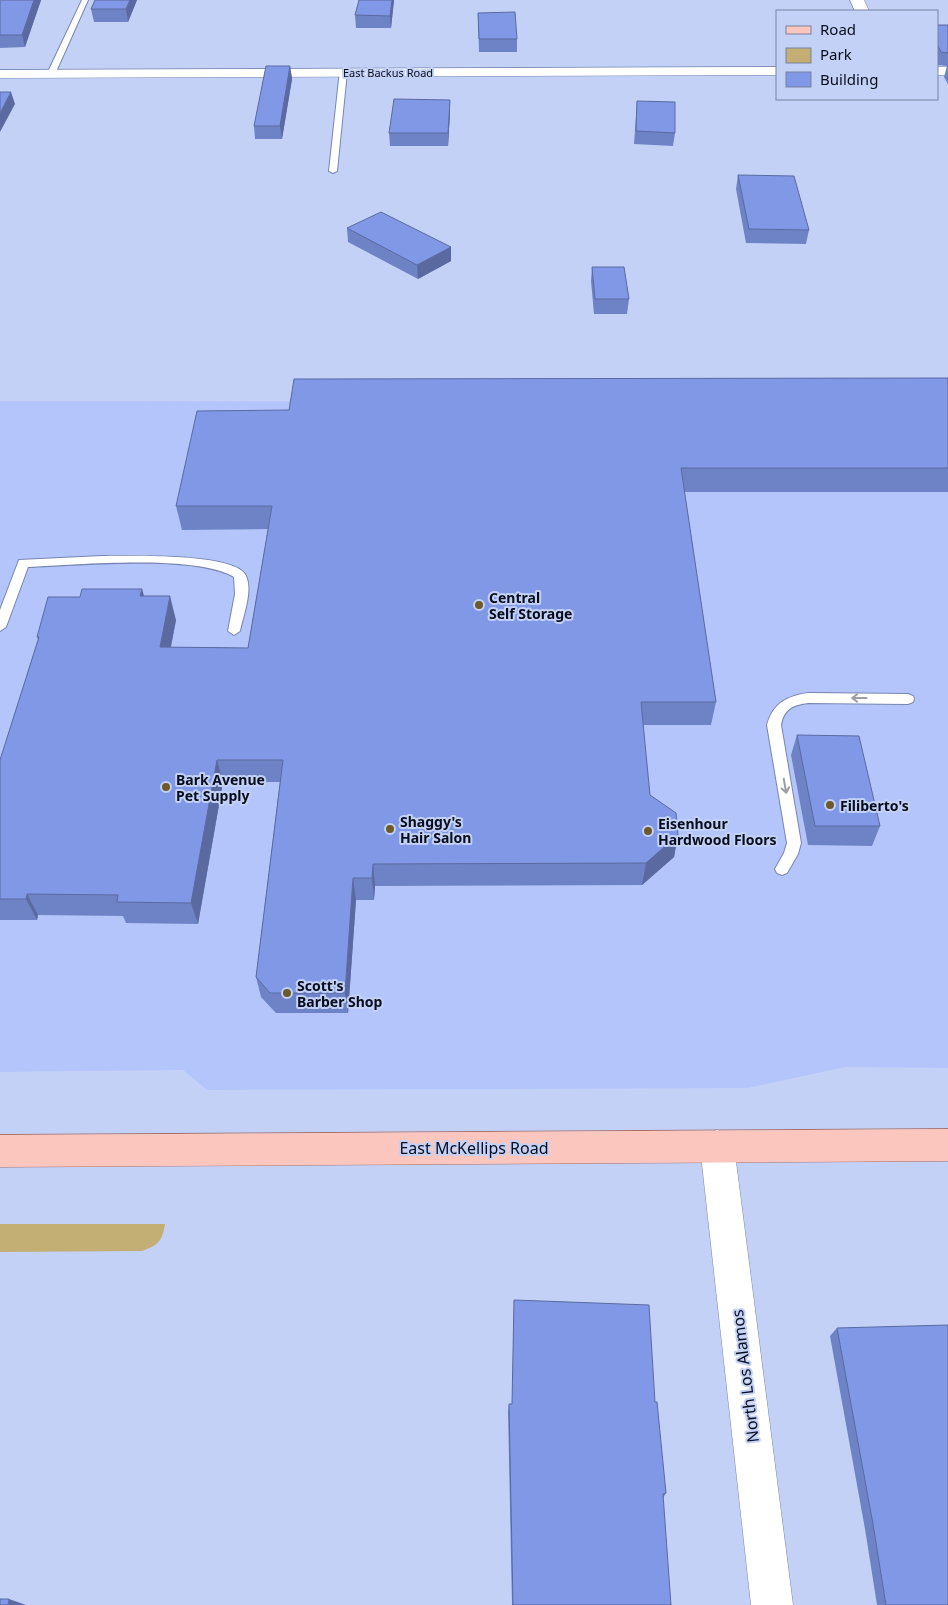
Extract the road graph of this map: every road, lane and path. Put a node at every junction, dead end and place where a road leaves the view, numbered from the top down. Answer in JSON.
{"nodes":[{"id":1,"x":85,"y":0,"type":"edge"},
{"id":2,"x":776,"y":71,"type":"edge"},
{"id":3,"x":343,"y":72,"type":"junction"},
{"id":4,"x":0,"y":74,"type":"edge"},
{"id":5,"x":51,"y":74,"type":"junction"},
{"id":6,"x":332,"y":171,"type":"dead end"},
{"id":7,"x":0,"y":628,"type":"edge"},
{"id":8,"x":234,"y":631,"type":"dead end"},
{"id":9,"x":908,"y":699,"type":"dead end"},
{"id":10,"x":782,"y":869,"type":"dead end"},
{"id":11,"x":717,"y":1146,"type":"junction"},
{"id":12,"x":948,"y":1146,"type":"edge"},
{"id":13,"x":0,"y":1151,"type":"edge"},
{"id":14,"x":772,"y":1605,"type":"edge"}],
"edges":[{"from":1,"to":5,"type":"lane"},
{"from":2,"to":3,"type":"street","name":"East Backus Road"},
{"from":3,"to":5,"type":"street","name":"East Backus Road"},
{"from":3,"to":6,"type":"lane"},
{"from":4,"to":5,"type":"street","name":"East Backus Road"},
{"from":7,"to":8,"type":"lane"},
{"from":9,"to":10,"type":"lane","one_way":true},
{"from":11,"to":12,"type":"main road","name":"East McKellips Road"},
{"from":11,"to":13,"type":"main road","name":"East McKellips Road"},
{"from":11,"to":14,"type":"street","name":"North Los Alamos"}]}
